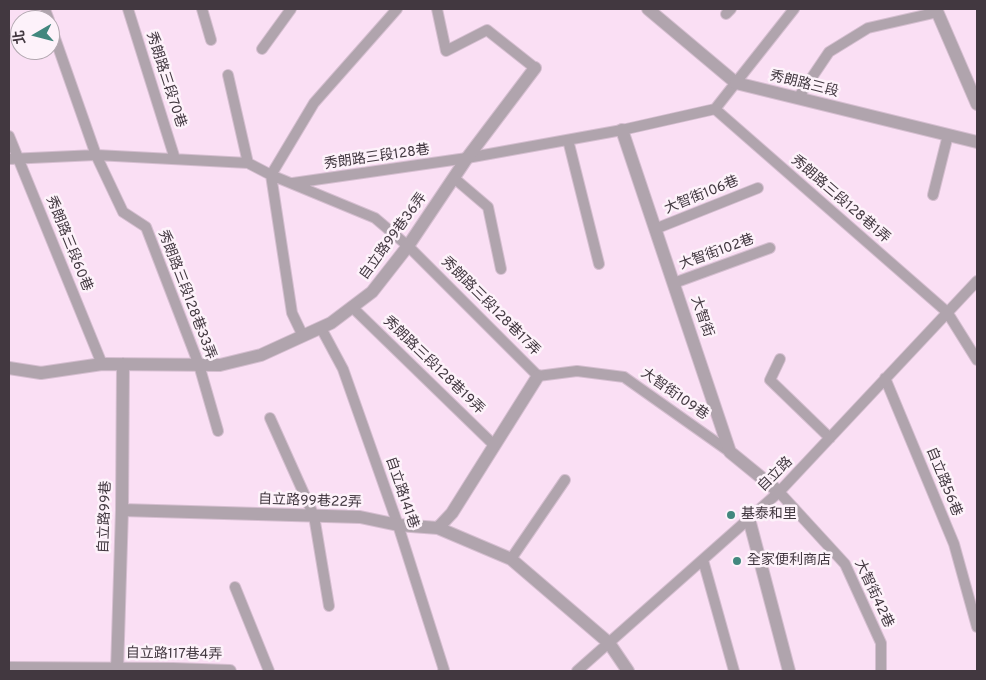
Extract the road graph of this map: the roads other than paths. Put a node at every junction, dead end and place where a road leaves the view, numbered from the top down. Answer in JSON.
{"nodes":[{"id":1,"x":128,"y":9,"type":"edge"},
{"id":2,"x":202,"y":9,"type":"edge"},
{"id":3,"x":291,"y":9,"type":"edge"},
{"id":4,"x":398,"y":9,"type":"edge"},
{"id":5,"x":437,"y":9,"type":"edge"},
{"id":6,"x":648,"y":9,"type":"edge"},
{"id":7,"x":794,"y":9,"type":"edge"},
{"id":8,"x":937,"y":10,"type":"edge"},
{"id":9,"x":211,"y":40,"type":"dead end"},
{"id":10,"x":262,"y":49,"type":"dead end"},
{"id":11,"x":60,"y":52,"type":"edge"},
{"id":12,"x":535,"y":68,"type":"joint"},
{"id":13,"x":228,"y":75,"type":"dead end"},
{"id":14,"x":736,"y":83,"type":"junction"},
{"id":15,"x":798,"y":98,"type":"junction"},
{"id":16,"x":977,"y":104,"type":"edge"},
{"id":17,"x":715,"y":109,"type":"junction"},
{"id":18,"x":622,"y":130,"type":"junction"},
{"id":19,"x":948,"y":135,"type":"junction"},
{"id":20,"x":9,"y":136,"type":"edge"},
{"id":21,"x":568,"y":140,"type":"junction"},
{"id":22,"x":977,"y":142,"type":"edge"},
{"id":23,"x":96,"y":155,"type":"junction"},
{"id":24,"x":467,"y":158,"type":"junction"},
{"id":25,"x":14,"y":159,"type":"edge"},
{"id":26,"x":176,"y":159,"type":"junction"},
{"id":27,"x":248,"y":162,"type":"junction"},
{"id":28,"x":271,"y":175,"type":"junction"},
{"id":29,"x":454,"y":178,"type":"junction"},
{"id":30,"x":292,"y":184,"type":"junction"},
{"id":31,"x":758,"y":188,"type":"dead end"},
{"id":32,"x":933,"y":195,"type":"dead end"},
{"id":33,"x":655,"y":229,"type":"junction"},
{"id":34,"x":408,"y":246,"type":"junction"},
{"id":35,"x":770,"y":248,"type":"dead end"},
{"id":36,"x":599,"y":264,"type":"dead end"},
{"id":37,"x":501,"y":269,"type":"dead end"},
{"id":38,"x":977,"y":280,"type":"edge"},
{"id":39,"x":674,"y":283,"type":"junction"},
{"id":40,"x":352,"y":307,"type":"junction"},
{"id":41,"x":947,"y":312,"type":"junction"},
{"id":42,"x":321,"y":328,"type":"junction"},
{"id":43,"x":303,"y":336,"type":"junction"},
{"id":44,"x":780,"y":360,"type":"dead end"},
{"id":45,"x":977,"y":360,"type":"edge"},
{"id":46,"x":102,"y":364,"type":"junction"},
{"id":47,"x":123,"y":364,"type":"junction"},
{"id":48,"x":199,"y":365,"type":"junction"},
{"id":49,"x":9,"y":368,"type":"edge"},
{"id":50,"x":538,"y":376,"type":"junction"},
{"id":51,"x":886,"y":378,"type":"junction"},
{"id":52,"x":270,"y":418,"type":"dead end"},
{"id":53,"x":218,"y":431,"type":"dead end"},
{"id":54,"x":830,"y":438,"type":"junction"},
{"id":55,"x":494,"y":446,"type":"junction"},
{"id":56,"x":730,"y":452,"type":"junction"},
{"id":57,"x":565,"y":480,"type":"dead end"},
{"id":58,"x":780,"y":492,"type":"junction"},
{"id":59,"x":122,"y":510,"type":"junction"},
{"id":60,"x":314,"y":516,"type":"junction"},
{"id":61,"x":749,"y":519,"type":"junction"},
{"id":62,"x":398,"y":525,"type":"junction"},
{"id":63,"x":438,"y":528,"type":"junction"},
{"id":64,"x":511,"y":559,"type":"junction"},
{"id":65,"x":703,"y":560,"type":"junction"},
{"id":66,"x":235,"y":587,"type":"dead end"},
{"id":67,"x":329,"y":606,"type":"dead end"},
{"id":68,"x":977,"y":627,"type":"edge"},
{"id":69,"x":609,"y":643,"type":"junction"},
{"id":70,"x":9,"y":668,"type":"edge"},
{"id":71,"x":117,"y":670,"type":"edge"},
{"id":72,"x":174,"y":670,"type":"edge"},
{"id":73,"x":230,"y":671,"type":"edge"},
{"id":74,"x":269,"y":671,"type":"edge"},
{"id":75,"x":443,"y":671,"type":"edge"},
{"id":76,"x":577,"y":671,"type":"edge"},
{"id":77,"x":628,"y":671,"type":"edge"},
{"id":78,"x":734,"y":671,"type":"edge"},
{"id":79,"x":789,"y":671,"type":"edge"},
{"id":80,"x":881,"y":671,"type":"edge"}],
"edges":[{"from":1,"to":26,"type":"lane","name":"秀朗路三段70巷"},
{"from":2,"to":9,"type":"lane"},
{"from":3,"to":10,"type":"lane"},
{"from":4,"to":28,"type":"lane"},
{"from":5,"to":12,"type":"lane"},
{"from":6,"to":14,"type":"street","name":"秀朗路三段"},
{"from":7,"to":14,"type":"lane"},
{"from":8,"to":15,"type":"lane"},
{"from":8,"to":16,"type":"street"},
{"from":11,"to":23,"type":"lane","name":"秀朗路三段128巷33弄"},
{"from":12,"to":24,"type":"street","name":"自立路99巷36弄"},
{"from":13,"to":27,"type":"lane"},
{"from":14,"to":15,"type":"street","name":"秀朗路三段"},
{"from":14,"to":17,"type":"lane"},
{"from":15,"to":19,"type":"street","name":"秀朗路三段"},
{"from":17,"to":18,"type":"lane","name":"秀朗路三段128巷"},
{"from":17,"to":41,"type":"lane","name":"秀朗路三段128巷1弄"},
{"from":18,"to":21,"type":"lane","name":"秀朗路三段128巷"},
{"from":18,"to":33,"type":"street","name":"大智街"},
{"from":19,"to":22,"type":"street","name":"秀朗路三段"},
{"from":19,"to":32,"type":"lane"},
{"from":20,"to":25,"type":"lane","name":"秀朗路三段60巷"},
{"from":21,"to":24,"type":"lane","name":"秀朗路三段128巷"},
{"from":21,"to":36,"type":"lane"},
{"from":23,"to":25,"type":"lane"},
{"from":23,"to":26,"type":"lane"},
{"from":23,"to":48,"type":"lane","name":"秀朗路三段128巷33弄"},
{"from":24,"to":29,"type":"street","name":"自立路99巷36弄"},
{"from":24,"to":30,"type":"lane","name":"秀朗路三段128巷"},
{"from":25,"to":46,"type":"lane","name":"秀朗路三段60巷"},
{"from":26,"to":27,"type":"lane"},
{"from":27,"to":28,"type":"lane"},
{"from":28,"to":30,"type":"lane"},
{"from":28,"to":43,"type":"lane"},
{"from":29,"to":34,"type":"street","name":"自立路99巷36弄"},
{"from":29,"to":37,"type":"lane"},
{"from":30,"to":34,"type":"lane","name":"秀朗路三段128巷17弄"},
{"from":31,"to":33,"type":"lane","name":"大智街106巷"},
{"from":33,"to":39,"type":"street","name":"大智街"},
{"from":34,"to":40,"type":"street","name":"自立路99巷36弄"},
{"from":34,"to":50,"type":"lane","name":"秀朗路三段128巷17弄"},
{"from":35,"to":39,"type":"lane","name":"大智街102巷"},
{"from":38,"to":41,"type":"lane","name":"自立路"},
{"from":39,"to":56,"type":"street","name":"大智街"},
{"from":40,"to":42,"type":"street","name":"自立路99巷36弄"},
{"from":40,"to":55,"type":"lane","name":"秀朗路三段128巷19弄"},
{"from":41,"to":45,"type":"lane","name":"秀朗路三段128巷1弄"},
{"from":41,"to":51,"type":"lane","name":"自立路"},
{"from":42,"to":43,"type":"street","name":"自立路99巷36弄"},
{"from":42,"to":62,"type":"lane","name":"自立路141巷"},
{"from":43,"to":48,"type":"street","name":"自立路99巷36弄"},
{"from":44,"to":54,"type":"lane"},
{"from":46,"to":47,"type":"street","name":"自立路99巷36弄"},
{"from":46,"to":49,"type":"street","name":"自立路99巷36弄"},
{"from":47,"to":48,"type":"street","name":"自立路99巷36弄"},
{"from":47,"to":59,"type":"street","name":"自立路99巷"},
{"from":48,"to":53,"type":"lane","name":"秀朗路三段128巷33弄"},
{"from":50,"to":55,"type":"street","name":"秀朗路三段128巷17弄"},
{"from":50,"to":56,"type":"lane","name":"大智街109巷"},
{"from":51,"to":54,"type":"lane","name":"自立路"},
{"from":51,"to":68,"type":"lane","name":"自立路56巷"},
{"from":52,"to":60,"type":"lane"},
{"from":54,"to":58,"type":"lane","name":"自立路"},
{"from":55,"to":63,"type":"street","name":"秀朗路三段128巷17弄"},
{"from":56,"to":58,"type":"street"},
{"from":57,"to":64,"type":"lane"},
{"from":58,"to":61,"type":"lane","name":"自立路"},
{"from":58,"to":80,"type":"lane","name":"大智街42巷"},
{"from":59,"to":60,"type":"street","name":"自立路99巷22弄"},
{"from":59,"to":71,"type":"street","name":"自立路99巷"},
{"from":60,"to":62,"type":"street","name":"自立路99巷22弄"},
{"from":60,"to":67,"type":"lane"},
{"from":61,"to":65,"type":"lane","name":"自立路"},
{"from":61,"to":79,"type":"street"},
{"from":62,"to":63,"type":"street","name":"自立路99巷22弄"},
{"from":62,"to":75,"type":"lane","name":"自立路141巷"},
{"from":63,"to":64,"type":"street","name":"自立路99巷22弄"},
{"from":64,"to":69,"type":"street","name":"自立路99巷22弄"},
{"from":65,"to":69,"type":"lane","name":"自立路"},
{"from":65,"to":78,"type":"lane"},
{"from":66,"to":74,"type":"lane"},
{"from":69,"to":76,"type":"lane","name":"自立路"},
{"from":69,"to":77,"type":"street","name":"自立路99巷22弄"},
{"from":70,"to":71,"type":"street","name":"自立路117巷4弄"},
{"from":71,"to":72,"type":"street","name":"自立路117巷4弄"},
{"from":72,"to":73,"type":"street","name":"自立路117巷4弄"}]}
